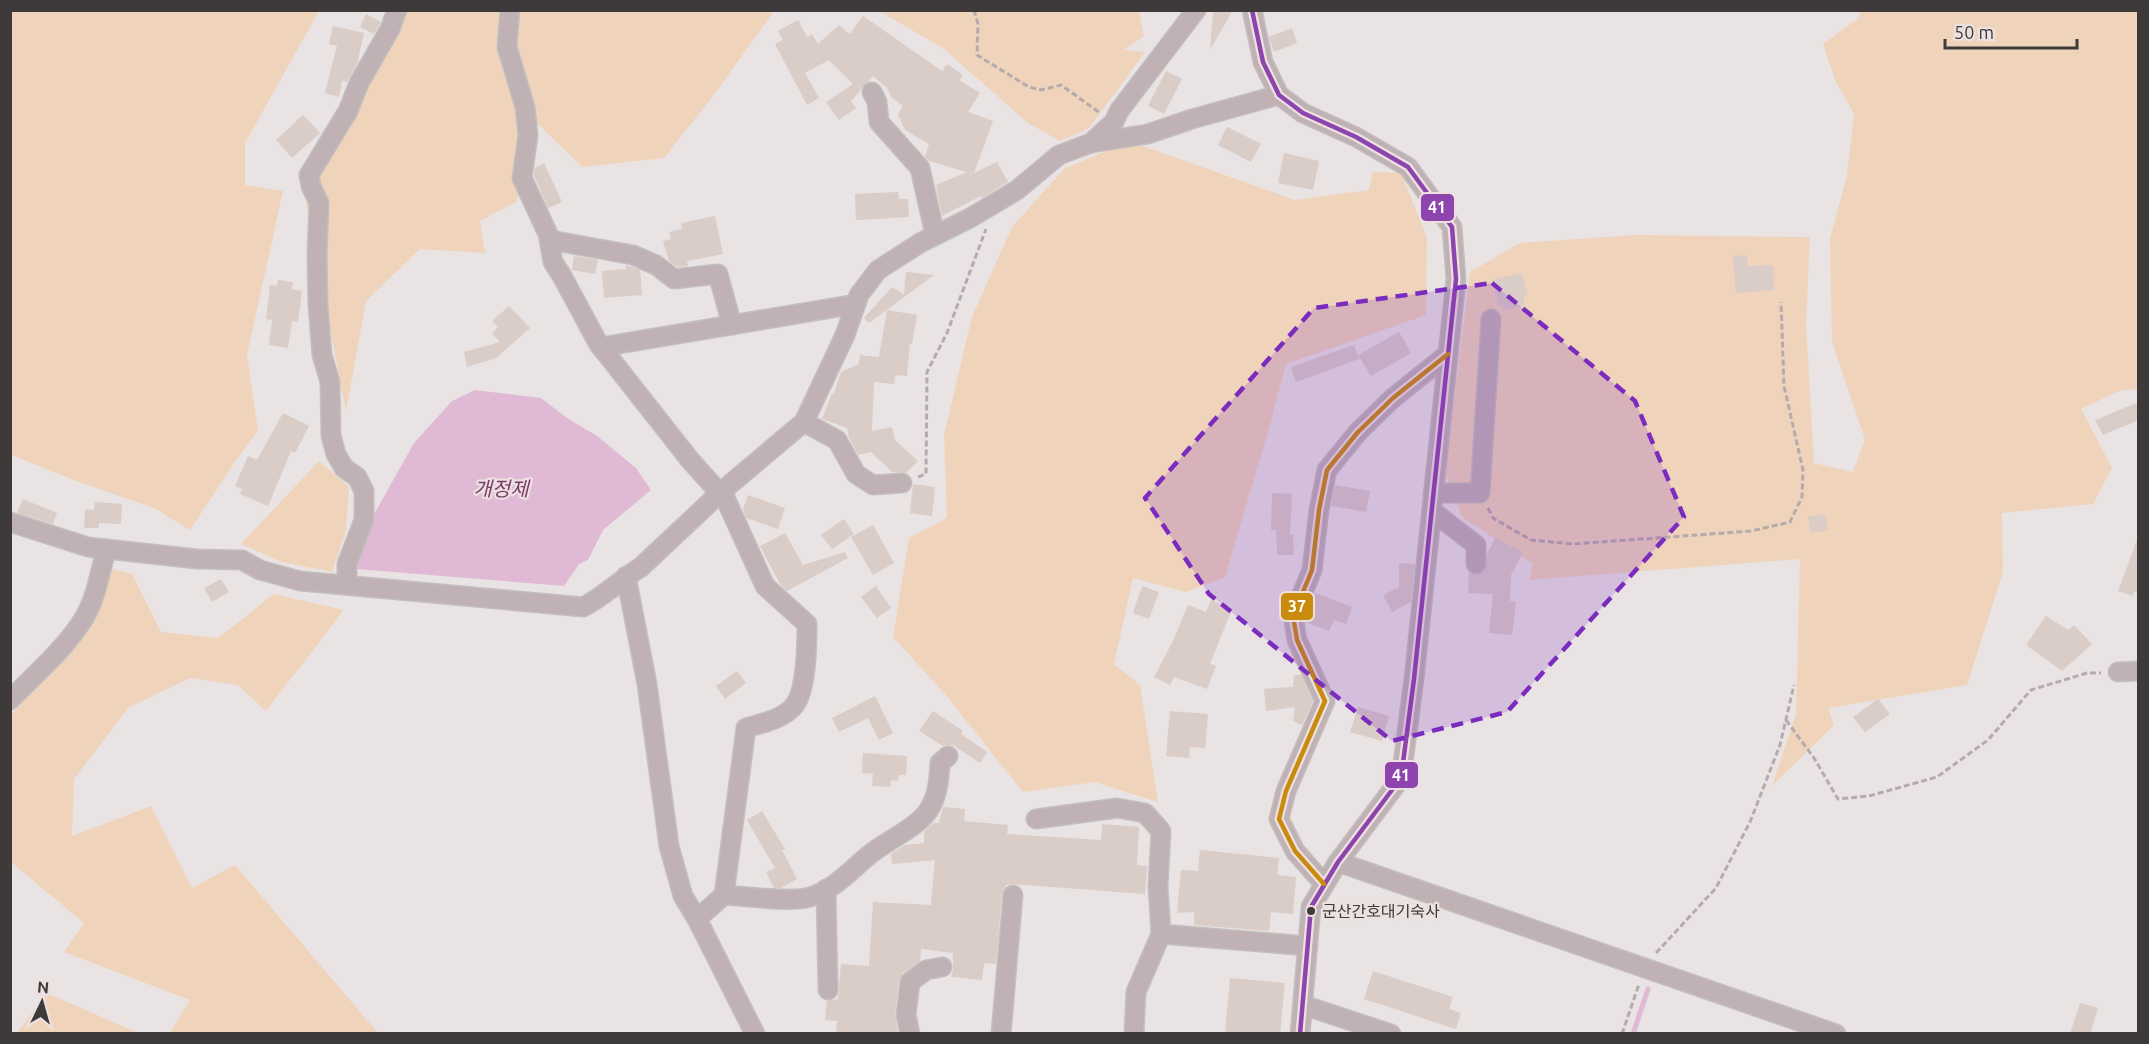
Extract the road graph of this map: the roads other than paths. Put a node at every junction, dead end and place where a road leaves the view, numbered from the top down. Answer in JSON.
{"nodes":[{"id":1,"x":397,"y":10,"type":"edge"},
{"id":2,"x":510,"y":10,"type":"edge"},
{"id":3,"x":1196,"y":10,"type":"edge"},
{"id":4,"x":1252,"y":10,"type":"edge"},
{"id":5,"x":872,"y":92,"type":"dead end"},
{"id":6,"x":1280,"y":95,"type":"junction"},
{"id":7,"x":1091,"y":143,"type":"junction"},
{"id":8,"x":935,"y":235,"type":"junction"},
{"id":9,"x":550,"y":240,"type":"junction"},
{"id":10,"x":856,"y":304,"type":"junction"},
{"id":11,"x":1491,"y":318,"type":"dead end"},
{"id":12,"x":732,"y":325,"type":"junction"},
{"id":13,"x":601,"y":347,"type":"junction"},
{"id":14,"x":1448,"y":354,"type":"junction"},
{"id":15,"x":804,"y":422,"type":"junction"},
{"id":16,"x":902,"y":483,"type":"road end"},
{"id":17,"x":722,"y":491,"type":"junction"},
{"id":18,"x":1432,"y":502,"type":"junction"},
{"id":19,"x":10,"y":522,"type":"edge"},
{"id":20,"x":106,"y":550,"type":"junction"},
{"id":21,"x":1476,"y":564,"type":"dead end"},
{"id":22,"x":626,"y":576,"type":"junction"},
{"id":23,"x":347,"y":585,"type":"junction"},
{"id":24,"x":2139,"y":671,"type":"edge"},
{"id":25,"x":2118,"y":672,"type":"road end"},
{"id":26,"x":10,"y":700,"type":"edge"},
{"id":27,"x":948,"y":756,"type":"dead end"},
{"id":28,"x":1036,"y":819,"type":"dead end"},
{"id":29,"x":1338,"y":862,"type":"junction"},
{"id":30,"x":1324,"y":884,"type":"junction"},
{"id":31,"x":826,"y":889,"type":"junction"},
{"id":32,"x":724,"y":895,"type":"junction"},
{"id":33,"x":1013,"y":895,"type":"dead end"},
{"id":34,"x":697,"y":919,"type":"junction"},
{"id":35,"x":1161,"y":934,"type":"junction"},
{"id":36,"x":1308,"y":946,"type":"junction"},
{"id":37,"x":942,"y":967,"type":"dead end"},
{"id":38,"x":828,"y":990,"type":"dead end"},
{"id":39,"x":1303,"y":1005,"type":"junction"},
{"id":40,"x":755,"y":1034,"type":"edge"},
{"id":41,"x":910,"y":1034,"type":"edge"},
{"id":42,"x":1001,"y":1034,"type":"edge"},
{"id":43,"x":1134,"y":1034,"type":"edge"},
{"id":44,"x":1300,"y":1034,"type":"edge"},
{"id":45,"x":1391,"y":1034,"type":"edge"},
{"id":46,"x":1836,"y":1034,"type":"edge"}],
"edges":[{"from":1,"to":23,"type":"street"},
{"from":2,"to":9,"type":"street"},
{"from":3,"to":7,"type":"street"},
{"from":4,"to":6,"type":"street"},
{"from":5,"to":8,"type":"street"},
{"from":6,"to":7,"type":"street"},
{"from":6,"to":14,"type":"street"},
{"from":7,"to":8,"type":"street"},
{"from":8,"to":10,"type":"street"},
{"from":9,"to":12,"type":"street"},
{"from":9,"to":13,"type":"street"},
{"from":10,"to":12,"type":"street"},
{"from":10,"to":15,"type":"street"},
{"from":11,"to":18,"type":"street"},
{"from":12,"to":13,"type":"street"},
{"from":13,"to":17,"type":"street"},
{"from":14,"to":18,"type":"street"},
{"from":14,"to":30,"type":"street"},
{"from":15,"to":16,"type":"street"},
{"from":15,"to":17,"type":"street"},
{"from":17,"to":22,"type":"street"},
{"from":17,"to":32,"type":"street"},
{"from":18,"to":21,"type":"street"},
{"from":18,"to":29,"type":"street"},
{"from":19,"to":20,"type":"street"},
{"from":20,"to":23,"type":"street"},
{"from":20,"to":26,"type":"street"},
{"from":22,"to":23,"type":"street"},
{"from":22,"to":34,"type":"street"},
{"from":24,"to":25,"type":"street"},
{"from":27,"to":31,"type":"street"},
{"from":28,"to":35,"type":"street"},
{"from":29,"to":30,"type":"street"},
{"from":29,"to":46,"type":"street"},
{"from":30,"to":36,"type":"street"},
{"from":31,"to":32,"type":"street"},
{"from":31,"to":38,"type":"street"},
{"from":32,"to":34,"type":"street"},
{"from":33,"to":42,"type":"street"},
{"from":34,"to":40,"type":"street"},
{"from":35,"to":36,"type":"street"},
{"from":35,"to":43,"type":"street"},
{"from":36,"to":39,"type":"street"},
{"from":37,"to":41,"type":"street"},
{"from":39,"to":44,"type":"street"},
{"from":39,"to":45,"type":"street"}]}
